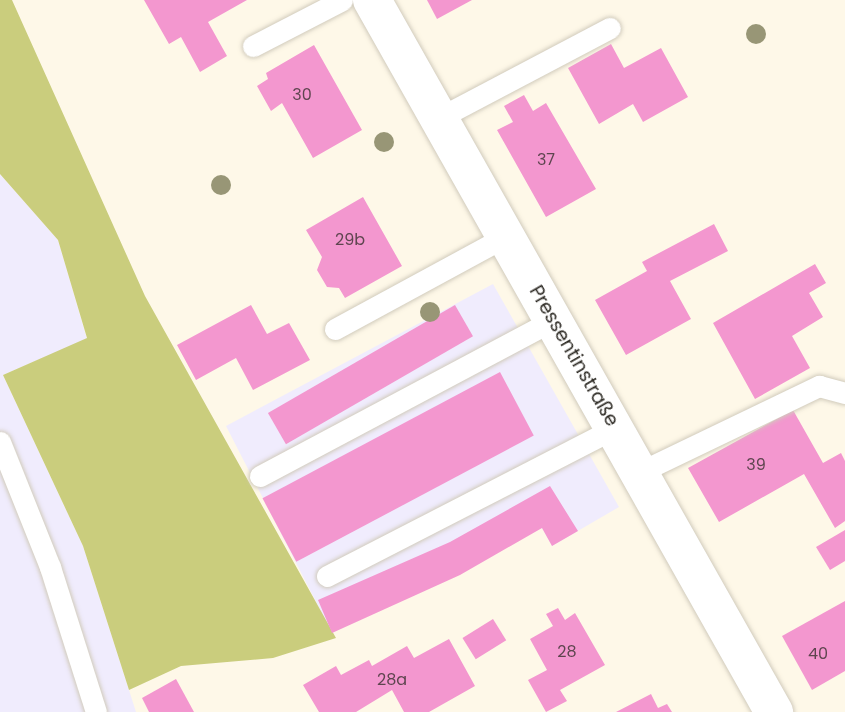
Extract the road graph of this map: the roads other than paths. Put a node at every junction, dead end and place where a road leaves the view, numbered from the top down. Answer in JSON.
{"nodes":[{"id":1,"x":342,"y":0,"type":"edge"},
{"id":2,"x":372,"y":0,"type":"edge"},
{"id":3,"x":610,"y":28,"type":"dead end"},
{"id":4,"x":253,"y":46,"type":"dead end"},
{"id":5,"x":439,"y":118,"type":"junction"},
{"id":6,"x":506,"y":236,"type":"junction"},
{"id":7,"x":553,"y":320,"type":"junction"},
{"id":8,"x":335,"y":329,"type":"dead end"},
{"id":9,"x":845,"y":393,"type":"edge"},
{"id":10,"x":615,"y":428,"type":"junction"},
{"id":11,"x":0,"y":442,"type":"edge"},
{"id":12,"x":640,"y":472,"type":"junction"},
{"id":13,"x":260,"y":476,"type":"dead end"},
{"id":14,"x":327,"y":576,"type":"dead end"},
{"id":15,"x":96,"y":712,"type":"edge"},
{"id":16,"x":774,"y":712,"type":"edge"}],
"edges":[{"from":1,"to":4,"type":"lane"},
{"from":2,"to":5,"type":"street","name":"Pressentinstraße"},
{"from":3,"to":5,"type":"lane"},
{"from":5,"to":6,"type":"street","name":"Pressentinstraße"},
{"from":6,"to":7,"type":"street","name":"Pressentinstraße"},
{"from":6,"to":8,"type":"lane"},
{"from":7,"to":10,"type":"street","name":"Pressentinstraße"},
{"from":7,"to":13,"type":"lane"},
{"from":9,"to":12,"type":"lane"},
{"from":10,"to":12,"type":"street","name":"Pressentinstraße"},
{"from":10,"to":14,"type":"lane"},
{"from":11,"to":15,"type":"lane"},
{"from":12,"to":16,"type":"street","name":"Pressentinstraße"}]}
